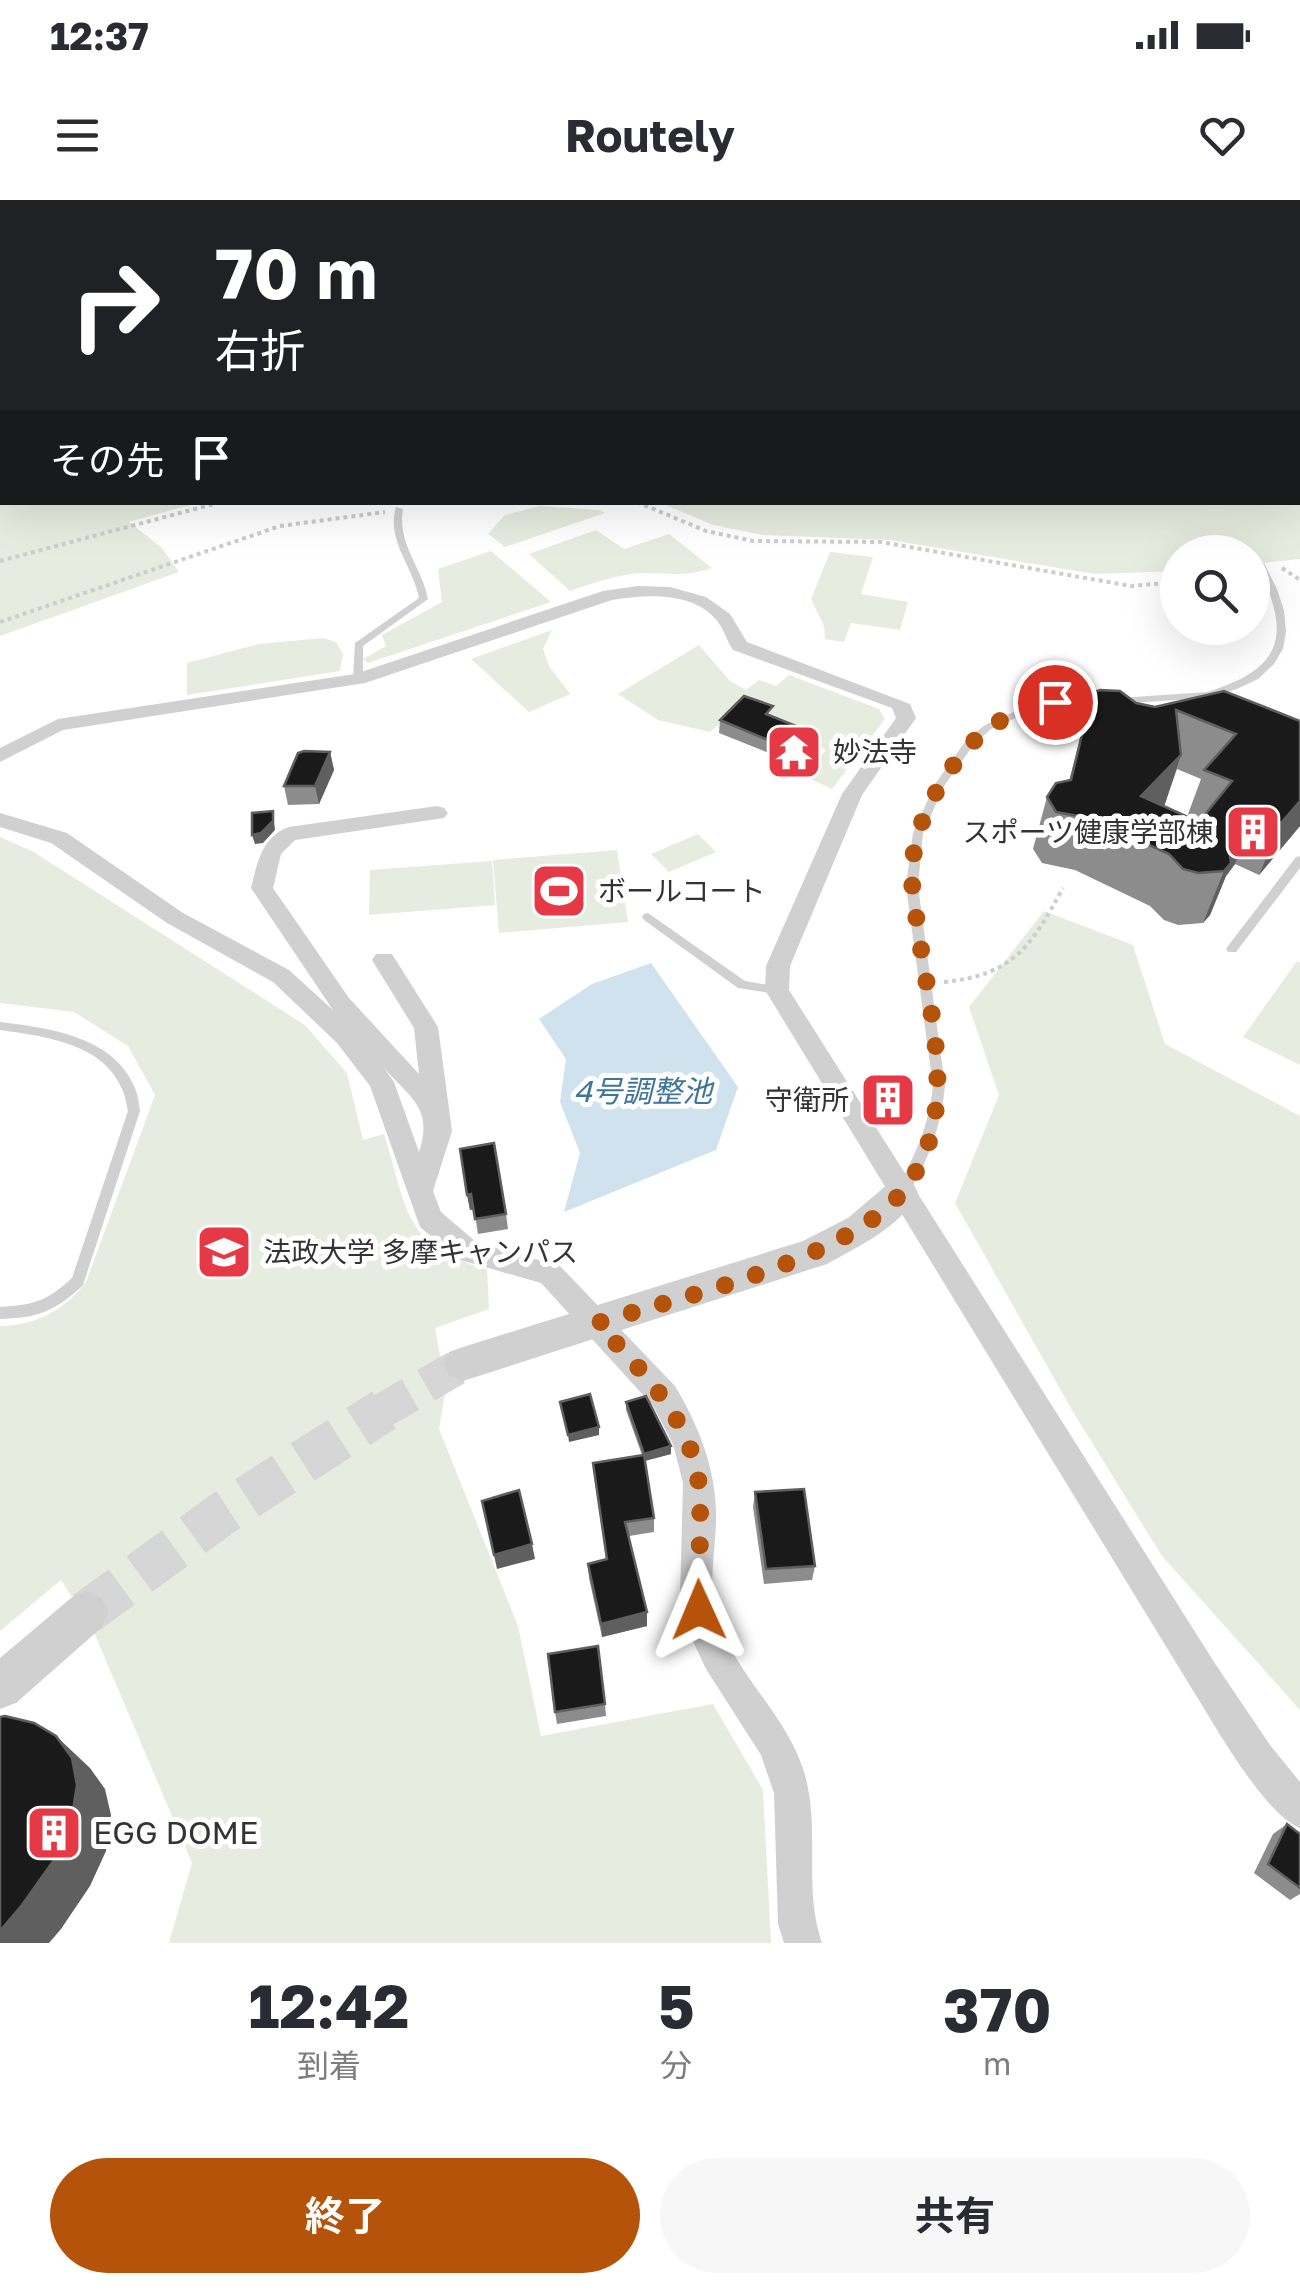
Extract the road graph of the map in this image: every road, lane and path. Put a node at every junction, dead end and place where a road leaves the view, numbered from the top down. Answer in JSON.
{"nodes":[{"id":1,"x":210,"y":505,"type":"edge"},
{"id":2,"x":643,"y":505,"type":"edge"},
{"id":3,"x":399,"y":508,"type":"joint"},
{"id":4,"x":0,"y":562,"type":"edge"},
{"id":5,"x":1270,"y":574,"type":"edge"},
{"id":6,"x":1160,"y":584,"type":"edge"},
{"id":7,"x":1296,"y":614,"type":"dead end"},
{"id":8,"x":0,"y":622,"type":"edge"},
{"id":9,"x":1297,"y":632,"type":"dead end"},
{"id":10,"x":358,"y":679,"type":"junction"},
{"id":11,"x":0,"y":756,"type":"edge"},
{"id":12,"x":437,"y":813,"type":"dead end"},
{"id":13,"x":0,"y":820,"type":"edge"},
{"id":14,"x":1300,"y":860,"type":"edge"},
{"id":15,"x":1064,"y":888,"type":"dead end"},
{"id":16,"x":648,"y":917,"type":"dead end"},
{"id":17,"x":1232,"y":949,"type":"dead end"},
{"id":18,"x":384,"y":960,"type":"dead end"},
{"id":19,"x":941,"y":982,"type":"dead end"},
{"id":20,"x":777,"y":990,"type":"junction"},
{"id":21,"x":330,"y":1009,"type":"junction"},
{"id":22,"x":0,"y":1026,"type":"edge"},
{"id":23,"x":436,"y":1109,"type":"junction"},
{"id":24,"x":901,"y":1192,"type":"junction"},
{"id":25,"x":419,"y":1194,"type":"junction"},
{"id":26,"x":0,"y":1312,"type":"edge"},
{"id":27,"x":597,"y":1323,"type":"junction"},
{"id":28,"x":463,"y":1364,"type":"tunnel mouth"},
{"id":29,"x":86,"y":1613,"type":"tunnel mouth"},
{"id":30,"x":0,"y":1687,"type":"edge"},
{"id":31,"x":1300,"y":1810,"type":"edge"},
{"id":32,"x":804,"y":1943,"type":"edge"}],
"edges":[{"from":1,"to":4,"type":"path"},
{"from":2,"to":6,"type":"path"},
{"from":3,"to":8,"type":"path"},
{"from":3,"to":10,"type":"lane"},
{"from":5,"to":7,"type":"lane"},
{"from":9,"to":24,"type":"lane"},
{"from":10,"to":11,"type":"street"},
{"from":10,"to":20,"type":"street"},
{"from":12,"to":21,"type":"street"},
{"from":13,"to":21,"type":"street"},
{"from":14,"to":17,"type":"lane"},
{"from":15,"to":19,"type":"path"},
{"from":16,"to":20,"type":"lane"},
{"from":18,"to":23,"type":"street"},
{"from":20,"to":24,"type":"street"},
{"from":21,"to":23,"type":"street"},
{"from":21,"to":25,"type":"street"},
{"from":22,"to":26,"type":"lane"},
{"from":23,"to":25,"type":"street"},
{"from":24,"to":27,"type":"street"},
{"from":24,"to":31,"type":"street"},
{"from":25,"to":27,"type":"street"},
{"from":27,"to":28,"type":"street"},
{"from":27,"to":32,"type":"street"},
{"from":29,"to":30,"type":"street"}]}
